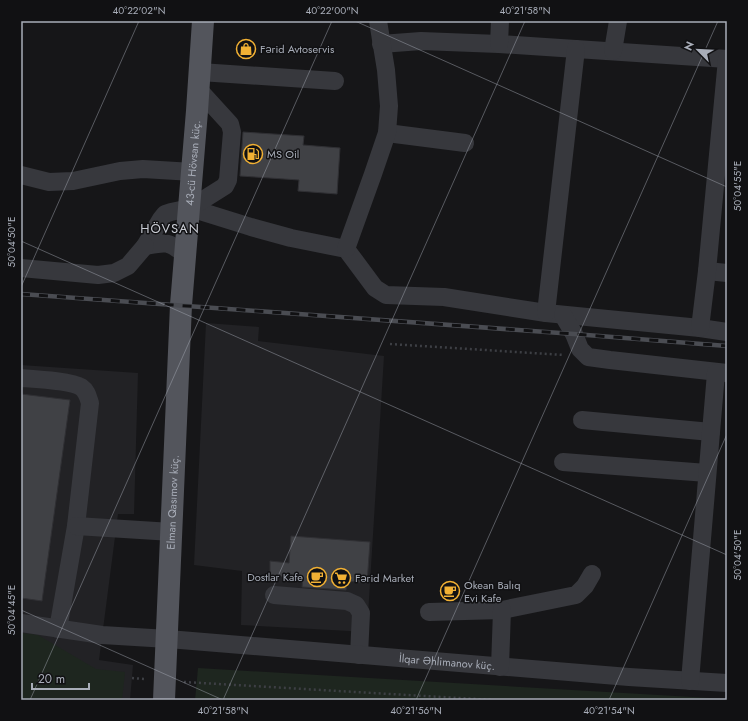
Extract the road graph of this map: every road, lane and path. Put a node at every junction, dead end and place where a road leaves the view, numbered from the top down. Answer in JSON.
{"nodes":[{"id":1,"x":203,"y":21,"type":"edge"},
{"id":2,"x":378,"y":21,"type":"edge"},
{"id":3,"x":500,"y":21,"type":"edge"},
{"id":4,"x":618,"y":21,"type":"edge"},
{"id":5,"x":381,"y":44,"type":"junction"},
{"id":6,"x":499,"y":44,"type":"junction"},
{"id":7,"x":576,"y":49,"type":"junction"},
{"id":8,"x":613,"y":51,"type":"junction"},
{"id":9,"x":727,"y":59,"type":"edge"},
{"id":10,"x":199,"y":81,"type":"junction"},
{"id":11,"x":335,"y":81,"type":"dead end"},
{"id":12,"x":387,"y":133,"type":"junction"},
{"id":13,"x":465,"y":143,"type":"dead end"},
{"id":14,"x":193,"y":172,"type":"junction"},
{"id":15,"x":21,"y":175,"type":"edge"},
{"id":16,"x":190,"y":208,"type":"junction"},
{"id":17,"x":145,"y":246,"type":"junction"},
{"id":18,"x":346,"y":249,"type":"junction"},
{"id":19,"x":185,"y":254,"type":"junction"},
{"id":20,"x":21,"y":268,"type":"edge"},
{"id":21,"x":707,"y":271,"type":"junction"},
{"id":22,"x":727,"y":273,"type":"edge"},
{"id":23,"x":181,"y":305,"type":"joint"},
{"id":24,"x":555,"y":314,"type":"junction"},
{"id":25,"x":700,"y":328,"type":"junction"},
{"id":26,"x":727,"y":332,"type":"edge"},
{"id":27,"x":390,"y":344,"type":"dead end"},
{"id":28,"x":588,"y":357,"type":"junction"},
{"id":29,"x":722,"y":373,"type":"edge"},
{"id":30,"x":21,"y":378,"type":"edge"},
{"id":31,"x":582,"y":420,"type":"dead end"},
{"id":32,"x":711,"y":432,"type":"junction"},
{"id":33,"x":563,"y":462,"type":"dead end"},
{"id":34,"x":708,"y":473,"type":"junction"},
{"id":35,"x":76,"y":526,"type":"junction"},
{"id":36,"x":172,"y":532,"type":"junction"},
{"id":37,"x":592,"y":574,"type":"dead end"},
{"id":38,"x":274,"y":595,"type":"dead end"},
{"id":39,"x":502,"y":610,"type":"junction"},
{"id":40,"x":429,"y":612,"type":"dead end"},
{"id":41,"x":21,"y":623,"type":"edge"},
{"id":42,"x":58,"y":629,"type":"junction"},
{"id":43,"x":168,"y":639,"type":"junction"},
{"id":44,"x":359,"y":655,"type":"junction"},
{"id":45,"x":500,"y":667,"type":"junction"},
{"id":46,"x":132,"y":678,"type":"dead end"},
{"id":47,"x":690,"y":680,"type":"junction"},
{"id":48,"x":727,"y":682,"type":"edge"},
{"id":49,"x":165,"y":690,"type":"edge"},
{"id":50,"x":494,"y":700,"type":"edge"}],
"edges":[{"from":1,"to":10,"type":"main road","name":"43-cü Hövsan küç."},
{"from":2,"to":5,"type":"street"},
{"from":3,"to":6,"type":"street"},
{"from":4,"to":8,"type":"street"},
{"from":5,"to":6,"type":"street"},
{"from":5,"to":12,"type":"street"},
{"from":6,"to":7,"type":"street"},
{"from":7,"to":8,"type":"street"},
{"from":7,"to":24,"type":"street"},
{"from":8,"to":9,"type":"street"},
{"from":9,"to":21,"type":"street"},
{"from":10,"to":11,"type":"street"},
{"from":10,"to":14,"type":"main road","name":"43-cü Hövsan küç."},
{"from":10,"to":16,"type":"street"},
{"from":12,"to":13,"type":"street"},
{"from":12,"to":18,"type":"street"},
{"from":14,"to":15,"type":"street"},
{"from":14,"to":16,"type":"main road","name":"43-cü Hövsan küç."},
{"from":16,"to":17,"type":"street"},
{"from":16,"to":18,"type":"street"},
{"from":16,"to":19,"type":"main road","name":"43-cü Hövsan küç."},
{"from":17,"to":19,"type":"street"},
{"from":17,"to":20,"type":"street"},
{"from":18,"to":24,"type":"street"},
{"from":19,"to":23,"type":"main road","name":"43-cü Hövsan küç."},
{"from":21,"to":22,"type":"street"},
{"from":21,"to":25,"type":"street"},
{"from":23,"to":36,"type":"main road","name":"Elman Qasımov küç."},
{"from":24,"to":25,"type":"street"},
{"from":24,"to":28,"type":"street"},
{"from":25,"to":26,"type":"street"},
{"from":27,"to":28,"type":"path"},
{"from":28,"to":29,"type":"street"},
{"from":29,"to":32,"type":"street"},
{"from":30,"to":35,"type":"street"},
{"from":31,"to":32,"type":"street"},
{"from":32,"to":34,"type":"street"},
{"from":33,"to":34,"type":"street"},
{"from":34,"to":47,"type":"street"},
{"from":35,"to":36,"type":"street"},
{"from":35,"to":42,"type":"street"},
{"from":36,"to":43,"type":"main road","name":"Elman Qasımov küç."},
{"from":37,"to":39,"type":"street"},
{"from":38,"to":44,"type":"street"},
{"from":39,"to":40,"type":"street"},
{"from":39,"to":45,"type":"street"},
{"from":41,"to":42,"type":"street","name":"İlqar Əhlimanov küç."},
{"from":42,"to":43,"type":"street","name":"İlqar Əhlimanov küç."},
{"from":43,"to":44,"type":"street","name":"İlqar Əhlimanov küç."},
{"from":43,"to":49,"type":"main road","name":"Elman Qasımov küç."},
{"from":44,"to":45,"type":"street","name":"İlqar Əhlimanov küç."},
{"from":45,"to":47,"type":"street","name":"İlqar Əhlimanov küç."},
{"from":46,"to":49,"type":"path"},
{"from":47,"to":48,"type":"street","name":"İlqar Əhlimanov küç."},
{"from":49,"to":50,"type":"path"}]}
